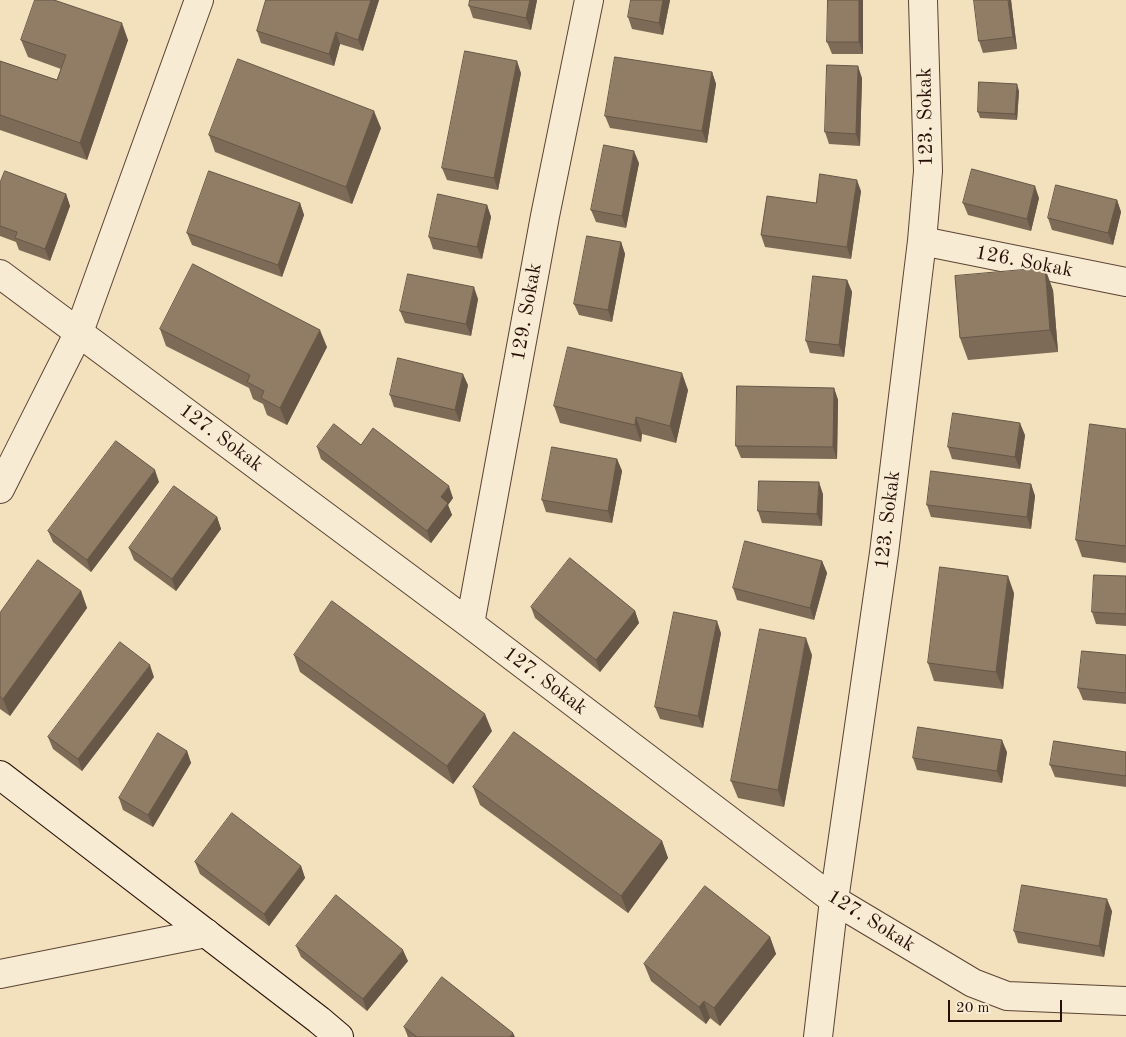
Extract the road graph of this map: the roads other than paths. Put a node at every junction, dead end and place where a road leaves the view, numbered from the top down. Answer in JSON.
{"nodes":[{"id":1,"x":198,"y":0,"type":"edge"},
{"id":2,"x":589,"y":0,"type":"edge"},
{"id":3,"x":923,"y":0,"type":"edge"},
{"id":4,"x":922,"y":241,"type":"junction"},
{"id":5,"x":0,"y":274,"type":"edge"},
{"id":6,"x":1126,"y":282,"type":"edge"},
{"id":7,"x":79,"y":332,"type":"junction"},
{"id":8,"x":0,"y":489,"type":"edge"},
{"id":9,"x":470,"y":624,"type":"junction"},
{"id":10,"x":0,"y":775,"type":"edge"},
{"id":11,"x":834,"y":900,"type":"junction"},
{"id":12,"x":206,"y":933,"type":"junction"},
{"id":13,"x":0,"y":974,"type":"edge"},
{"id":14,"x":1126,"y":1001,"type":"edge"},
{"id":15,"x":339,"y":1037,"type":"edge"},
{"id":16,"x":818,"y":1037,"type":"edge"}],
"edges":[{"from":1,"to":7,"type":"street"},
{"from":2,"to":9,"type":"street","name":"129. Sokak"},
{"from":3,"to":4,"type":"street","name":"123. Sokak"},
{"from":4,"to":6,"type":"street","name":"126. Sokak"},
{"from":4,"to":11,"type":"street","name":"123. Sokak"},
{"from":5,"to":7,"type":"street","name":"127. Sokak"},
{"from":7,"to":8,"type":"street"},
{"from":7,"to":9,"type":"street","name":"127. Sokak"},
{"from":9,"to":11,"type":"street","name":"127. Sokak"},
{"from":10,"to":12,"type":"street"},
{"from":11,"to":14,"type":"street","name":"127. Sokak"},
{"from":11,"to":16,"type":"street","name":"123. Sokak"},
{"from":12,"to":13,"type":"street"},
{"from":12,"to":15,"type":"street"}]}
